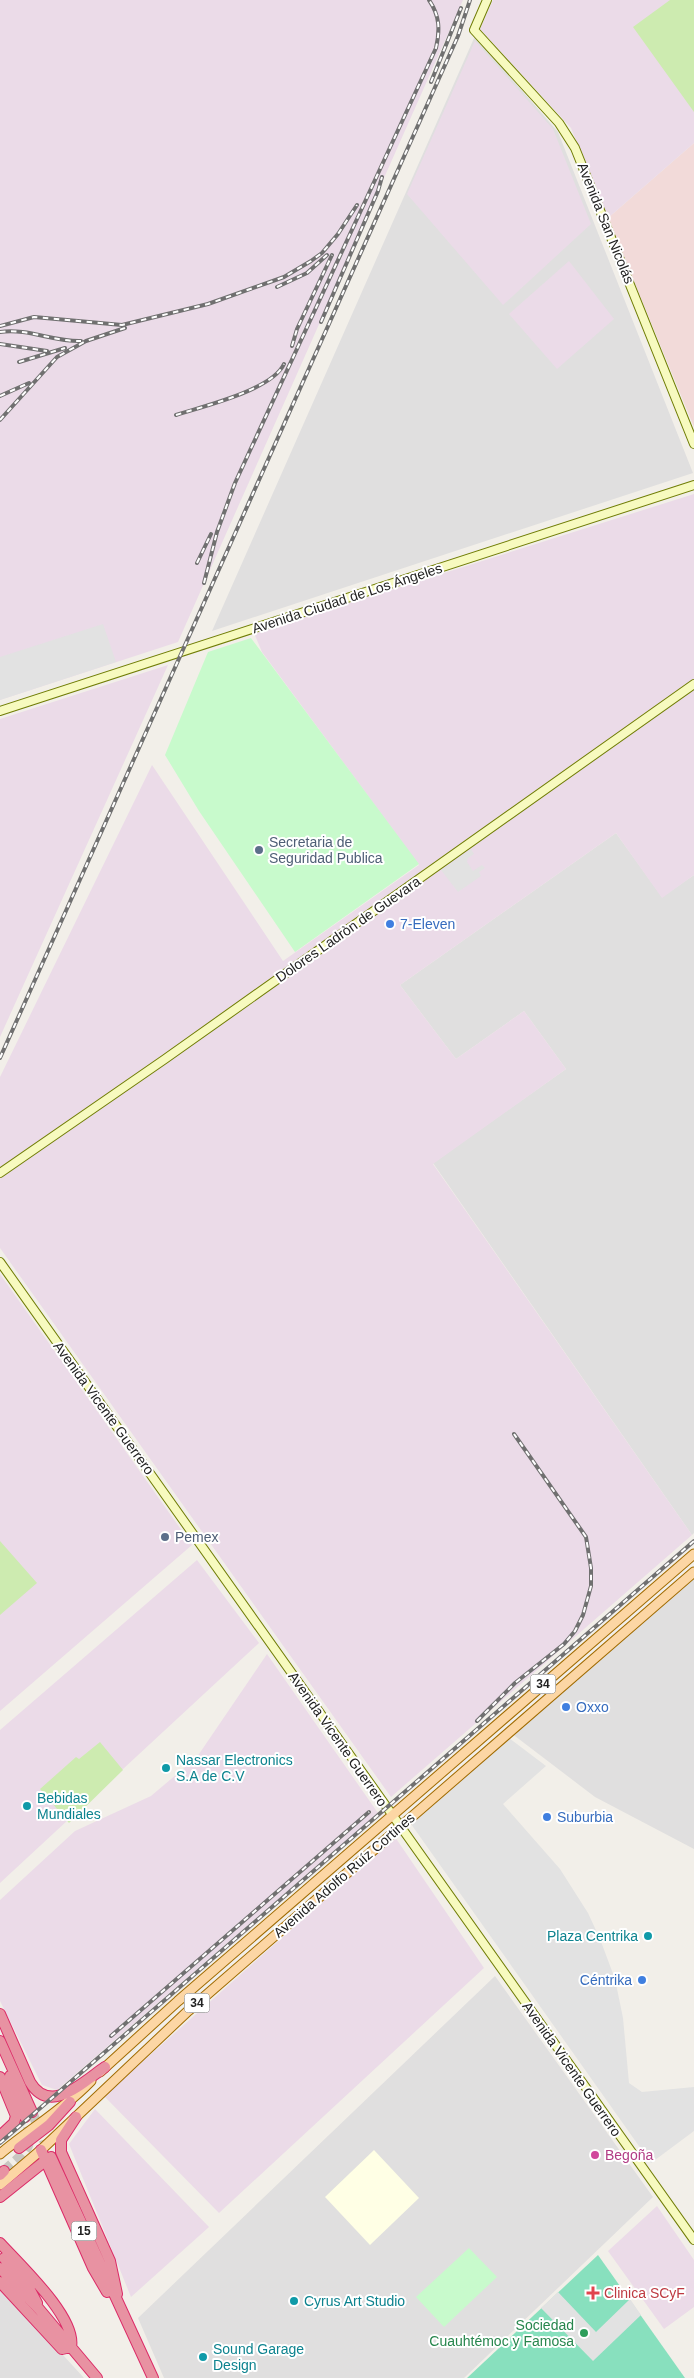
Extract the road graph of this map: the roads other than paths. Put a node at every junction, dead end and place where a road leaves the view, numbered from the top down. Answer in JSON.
{"nodes":[{"id":1,"x":487,"y":0,"type":"edge"},
{"id":2,"x":694,"y":444,"type":"edge"},
{"id":3,"x":694,"y":485,"type":"edge"},
{"id":4,"x":694,"y":684,"type":"edge"},
{"id":5,"x":0,"y":711,"type":"edge"},
{"id":6,"x":0,"y":1173,"type":"edge"},
{"id":7,"x":0,"y":1262,"type":"edge"},
{"id":8,"x":694,"y":1554,"type":"edge"},
{"id":9,"x":694,"y":1572,"type":"edge"},
{"id":10,"x":392,"y":1815,"type":"junction"},
{"id":11,"x":400,"y":1826,"type":"junction"},
{"id":12,"x":0,"y":2014,"type":"edge"},
{"id":13,"x":0,"y":2041,"type":"edge"},
{"id":14,"x":105,"y":2067,"type":"junction"},
{"id":15,"x":0,"y":2077,"type":"edge"},
{"id":16,"x":70,"y":2102,"type":"junction"},
{"id":17,"x":28,"y":2115,"type":"tunnel mouth"},
{"id":18,"x":76,"y":2117,"type":"junction"},
{"id":19,"x":0,"y":2136,"type":"edge"},
{"id":20,"x":19,"y":2148,"type":"dead end"},
{"id":21,"x":41,"y":2150,"type":"junction"},
{"id":22,"x":0,"y":2154,"type":"edge"},
{"id":23,"x":48,"y":2159,"type":"junction"},
{"id":24,"x":0,"y":2185,"type":"edge"},
{"id":25,"x":0,"y":2197,"type":"edge"},
{"id":26,"x":694,"y":2240,"type":"edge"},
{"id":27,"x":0,"y":2243,"type":"edge"},
{"id":28,"x":2,"y":2263,"type":"edge"},
{"id":29,"x":0,"y":2282,"type":"edge"},
{"id":30,"x":118,"y":2305,"type":"junction"},
{"id":31,"x":71,"y":2347,"type":"junction"},
{"id":32,"x":97,"y":2378,"type":"edge"},
{"id":33,"x":153,"y":2378,"type":"edge"}],
"edges":[{"from":1,"to":2,"type":"street","name":"Avenida San Nicolás"},
{"from":3,"to":5,"type":"street","name":"Avenida Ciudad de Los Ángeles"},
{"from":4,"to":6,"type":"street","name":"Dolores Ladròn de Guevara"},
{"from":7,"to":10,"type":"street","name":"Avenida Vicente Guerrero"},
{"from":8,"to":10,"type":"main road","name":"Avenida Adolfo Ruíz Cortines","number":"34"},
{"from":9,"to":11,"type":"main road","name":"Avenida Adolfo Ruíz Cortines","number":"34"},
{"from":10,"to":11,"type":"street","name":"Avenida Vicente Guerrero"},
{"from":10,"to":14,"type":"main road","name":"Avenida Adolfo Ruíz Cortines","number":"34"},
{"from":11,"to":18,"type":"main road","name":"Avenida Adolfo Ruíz Cortines","number":"34"},
{"from":11,"to":26,"type":"street","name":"Avenida Vicente Guerrero"},
{"from":12,"to":14,"type":"highway"},
{"from":13,"to":17,"type":"highway"},
{"from":14,"to":16,"type":"main road","name":"Avenida Adolfo Ruíz Cortines","number":"34"},
{"from":15,"to":19,"type":"highway"},
{"from":16,"to":20,"type":"highway"},
{"from":16,"to":22,"type":"main road","name":"Avenida Adolfo Ruíz Cortines","number":"34"},
{"from":18,"to":21,"type":"main road","name":"Avenida Adolfo Ruíz Cortines","number":"34"},
{"from":18,"to":30,"type":"highway"},
{"from":21,"to":23,"type":"highway"},
{"from":21,"to":24,"type":"main road","name":"Avenida Adolfo Ruíz Cortines","number":"34"},
{"from":23,"to":25,"type":"highway"},
{"from":23,"to":30,"type":"highway"},
{"from":27,"to":31,"type":"highway"},
{"from":28,"to":31,"type":"highway"},
{"from":29,"to":31,"type":"highway"},
{"from":30,"to":33,"type":"highway"},
{"from":31,"to":32,"type":"highway"}]}
